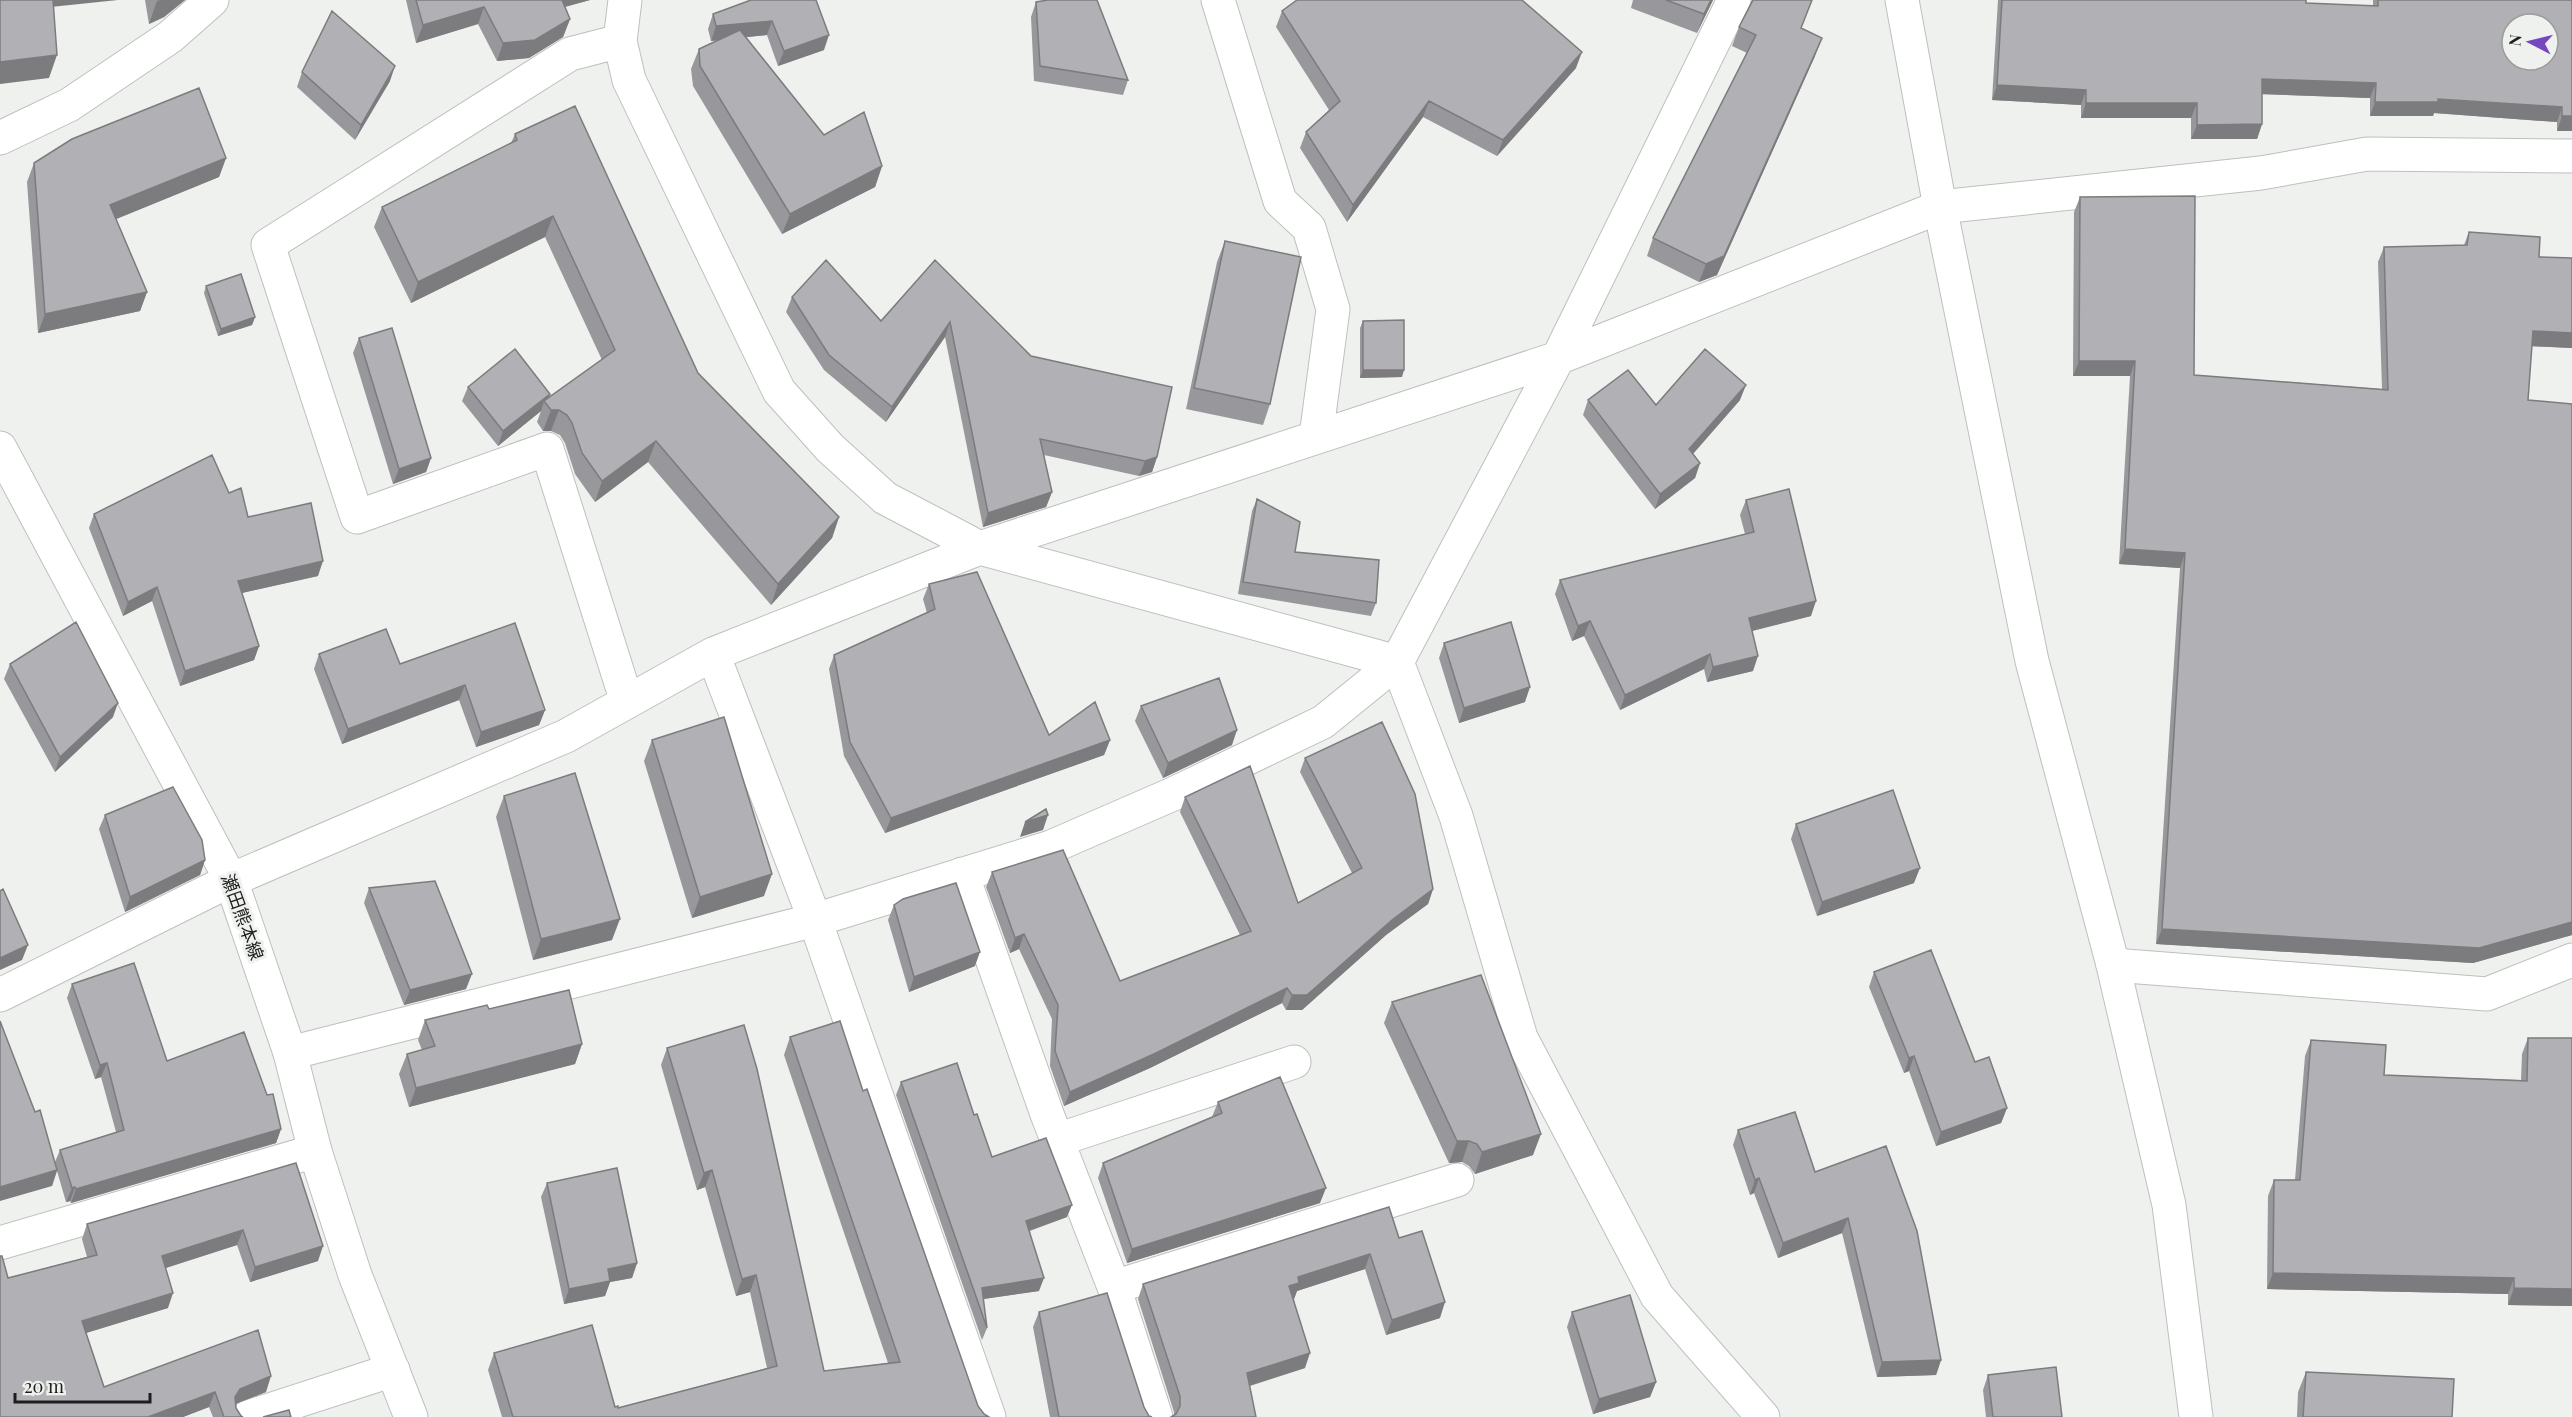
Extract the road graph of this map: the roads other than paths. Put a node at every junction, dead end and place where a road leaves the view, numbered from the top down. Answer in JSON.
{"nodes":[{"id":1,"x":212,"y":0,"type":"edge"},
{"id":2,"x":625,"y":0,"type":"edge"},
{"id":3,"x":1218,"y":0,"type":"edge"},
{"id":4,"x":1734,"y":0,"type":"edge"},
{"id":5,"x":1902,"y":0,"type":"edge"},
{"id":6,"x":620,"y":41,"type":"junction"},
{"id":7,"x":0,"y":138,"type":"edge"},
{"id":8,"x":2572,"y":156,"type":"edge"},
{"id":9,"x":1940,"y":207,"type":"junction"},
{"id":10,"x":1558,"y":358,"type":"junction"},
{"id":11,"x":1316,"y":437,"type":"junction"},
{"id":12,"x":0,"y":448,"type":"edge"},
{"id":13,"x":980,"y":548,"type":"junction"},
{"id":14,"x":714,"y":654,"type":"junction"},
{"id":15,"x":1397,"y":662,"type":"junction"},
{"id":16,"x":627,"y":702,"type":"junction"},
{"id":17,"x":962,"y":874,"type":"junction"},
{"id":18,"x":231,"y":880,"type":"junction"},
{"id":19,"x":815,"y":920,"type":"junction"},
{"id":20,"x":2572,"y":960,"type":"edge"},
{"id":21,"x":2113,"y":966,"type":"junction"},
{"id":22,"x":0,"y":995,"type":"edge"},
{"id":23,"x":290,"y":1053,"type":"junction"},
{"id":24,"x":1294,"y":1062,"type":"dead end"},
{"id":25,"x":1057,"y":1140,"type":"junction"},
{"id":26,"x":315,"y":1150,"type":"junction"},
{"id":27,"x":1457,"y":1180,"type":"dead end"},
{"id":28,"x":0,"y":1243,"type":"edge"},
{"id":29,"x":1114,"y":1287,"type":"junction"},
{"id":30,"x":393,"y":1370,"type":"junction"},
{"id":31,"x":1758,"y":1415,"type":"edge"},
{"id":32,"x":248,"y":1417,"type":"edge"},
{"id":33,"x":411,"y":1417,"type":"edge"},
{"id":34,"x":989,"y":1417,"type":"edge"},
{"id":35,"x":1156,"y":1417,"type":"edge"},
{"id":36,"x":2196,"y":1417,"type":"edge"}],
"edges":[{"from":1,"to":7,"type":"street"},
{"from":2,"to":6,"type":"street"},
{"from":3,"to":11,"type":"street"},
{"from":4,"to":10,"type":"street"},
{"from":5,"to":9,"type":"street"},
{"from":6,"to":13,"type":"street"},
{"from":6,"to":16,"type":"street"},
{"from":8,"to":9,"type":"street"},
{"from":9,"to":10,"type":"street"},
{"from":9,"to":21,"type":"street"},
{"from":10,"to":11,"type":"street"},
{"from":10,"to":15,"type":"street"},
{"from":11,"to":13,"type":"street"},
{"from":12,"to":18,"type":"street","name":"瀬田熊本線"},
{"from":13,"to":14,"type":"street"},
{"from":13,"to":15,"type":"street"},
{"from":14,"to":16,"type":"street"},
{"from":14,"to":19,"type":"street"},
{"from":15,"to":17,"type":"street"},
{"from":15,"to":31,"type":"street"},
{"from":16,"to":18,"type":"street"},
{"from":17,"to":19,"type":"street"},
{"from":17,"to":25,"type":"street"},
{"from":18,"to":22,"type":"street"},
{"from":18,"to":23,"type":"street","name":"瀬田熊本線"},
{"from":19,"to":23,"type":"street"},
{"from":19,"to":34,"type":"street"},
{"from":20,"to":21,"type":"street"},
{"from":21,"to":36,"type":"street"},
{"from":23,"to":26,"type":"street","name":"瀬田熊本線"},
{"from":24,"to":25,"type":"street"},
{"from":25,"to":29,"type":"street"},
{"from":26,"to":28,"type":"street"},
{"from":26,"to":30,"type":"street","name":"瀬田熊本線"},
{"from":27,"to":29,"type":"street"},
{"from":29,"to":35,"type":"street"},
{"from":30,"to":32,"type":"street"},
{"from":30,"to":33,"type":"street","name":"瀬田熊本線"}]}
